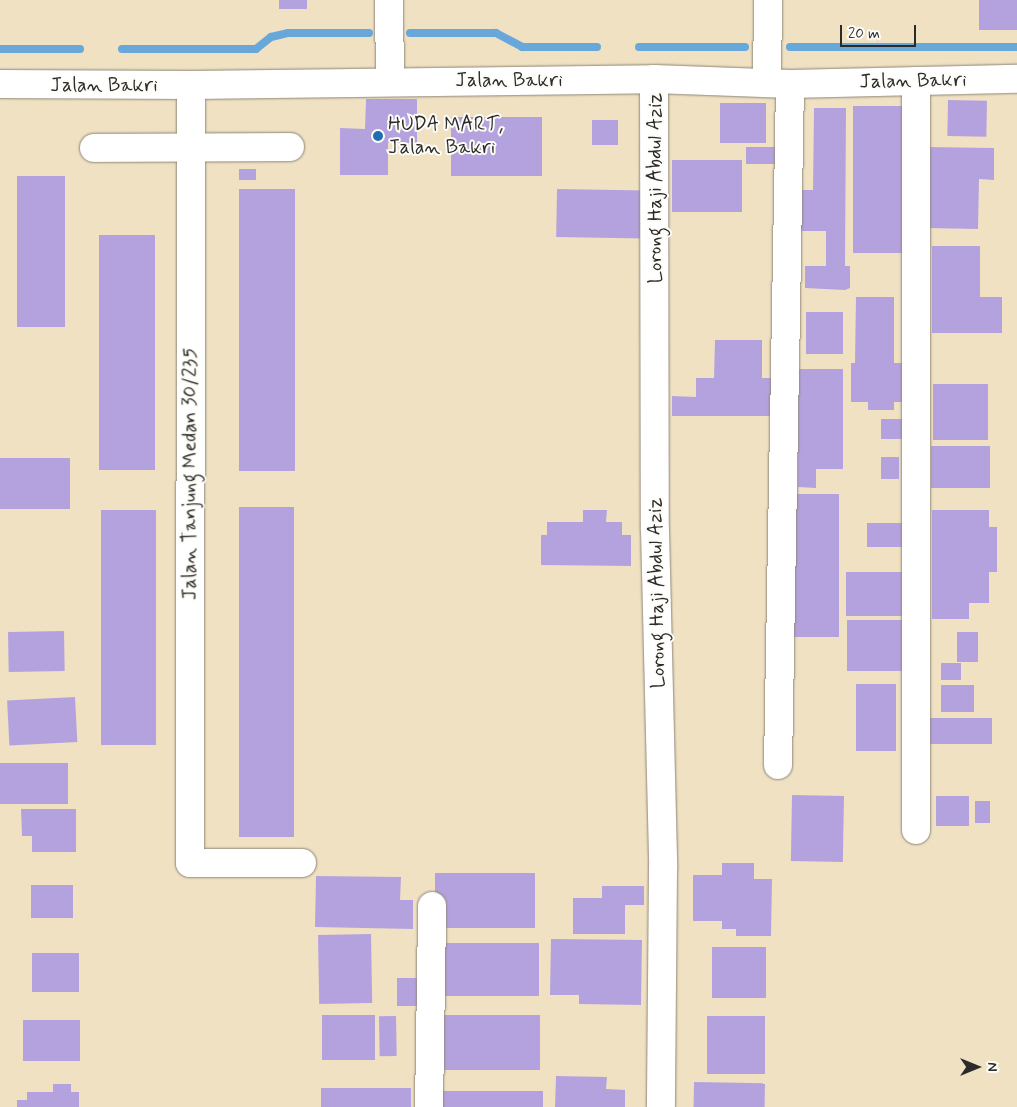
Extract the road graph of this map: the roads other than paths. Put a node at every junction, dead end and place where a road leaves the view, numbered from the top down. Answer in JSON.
{"nodes":[{"id":1,"x":389,"y":0,"type":"edge"},
{"id":2,"x":768,"y":0,"type":"edge"},
{"id":3,"x":654,"y":79,"type":"junction"},
{"id":4,"x":1017,"y":79,"type":"edge"},
{"id":5,"x":916,"y":80,"type":"junction"},
{"id":6,"x":390,"y":81,"type":"junction"},
{"id":7,"x":779,"y":83,"type":"junction"},
{"id":8,"x":0,"y":84,"type":"edge"},
{"id":9,"x":191,"y":85,"type":"junction"},
{"id":10,"x":190,"y":147,"type":"junction"},
{"id":11,"x":290,"y":147,"type":"dead end"},
{"id":12,"x":94,"y":148,"type":"dead end"},
{"id":13,"x":778,"y":765,"type":"dead end"},
{"id":14,"x":916,"y":830,"type":"dead end"},
{"id":15,"x":302,"y":863,"type":"dead end"},
{"id":16,"x":432,"y":906,"type":"dead end"},
{"id":17,"x":429,"y":1107,"type":"edge"},
{"id":18,"x":662,"y":1107,"type":"edge"}],
"edges":[{"from":1,"to":6,"type":"street"},
{"from":2,"to":7,"type":"street"},
{"from":3,"to":6,"type":"street","name":"Jalan Bakri"},
{"from":3,"to":7,"type":"street","name":"Jalan Bakri"},
{"from":3,"to":18,"type":"street","name":"Lorong Haji Abdul Aziz"},
{"from":4,"to":5,"type":"street","name":"Jalan Bakri"},
{"from":5,"to":7,"type":"street","name":"Jalan Bakri"},
{"from":5,"to":14,"type":"street"},
{"from":6,"to":9,"type":"street","name":"Jalan Bakri"},
{"from":7,"to":13,"type":"street"},
{"from":8,"to":9,"type":"street","name":"Jalan Bakri"},
{"from":9,"to":10,"type":"street","name":"Jalan Tanjung Medan 30/235"},
{"from":10,"to":11,"type":"street"},
{"from":10,"to":12,"type":"street"},
{"from":10,"to":15,"type":"street","name":"Jalan Tanjung Medan 30/235"},
{"from":16,"to":17,"type":"street"}]}
